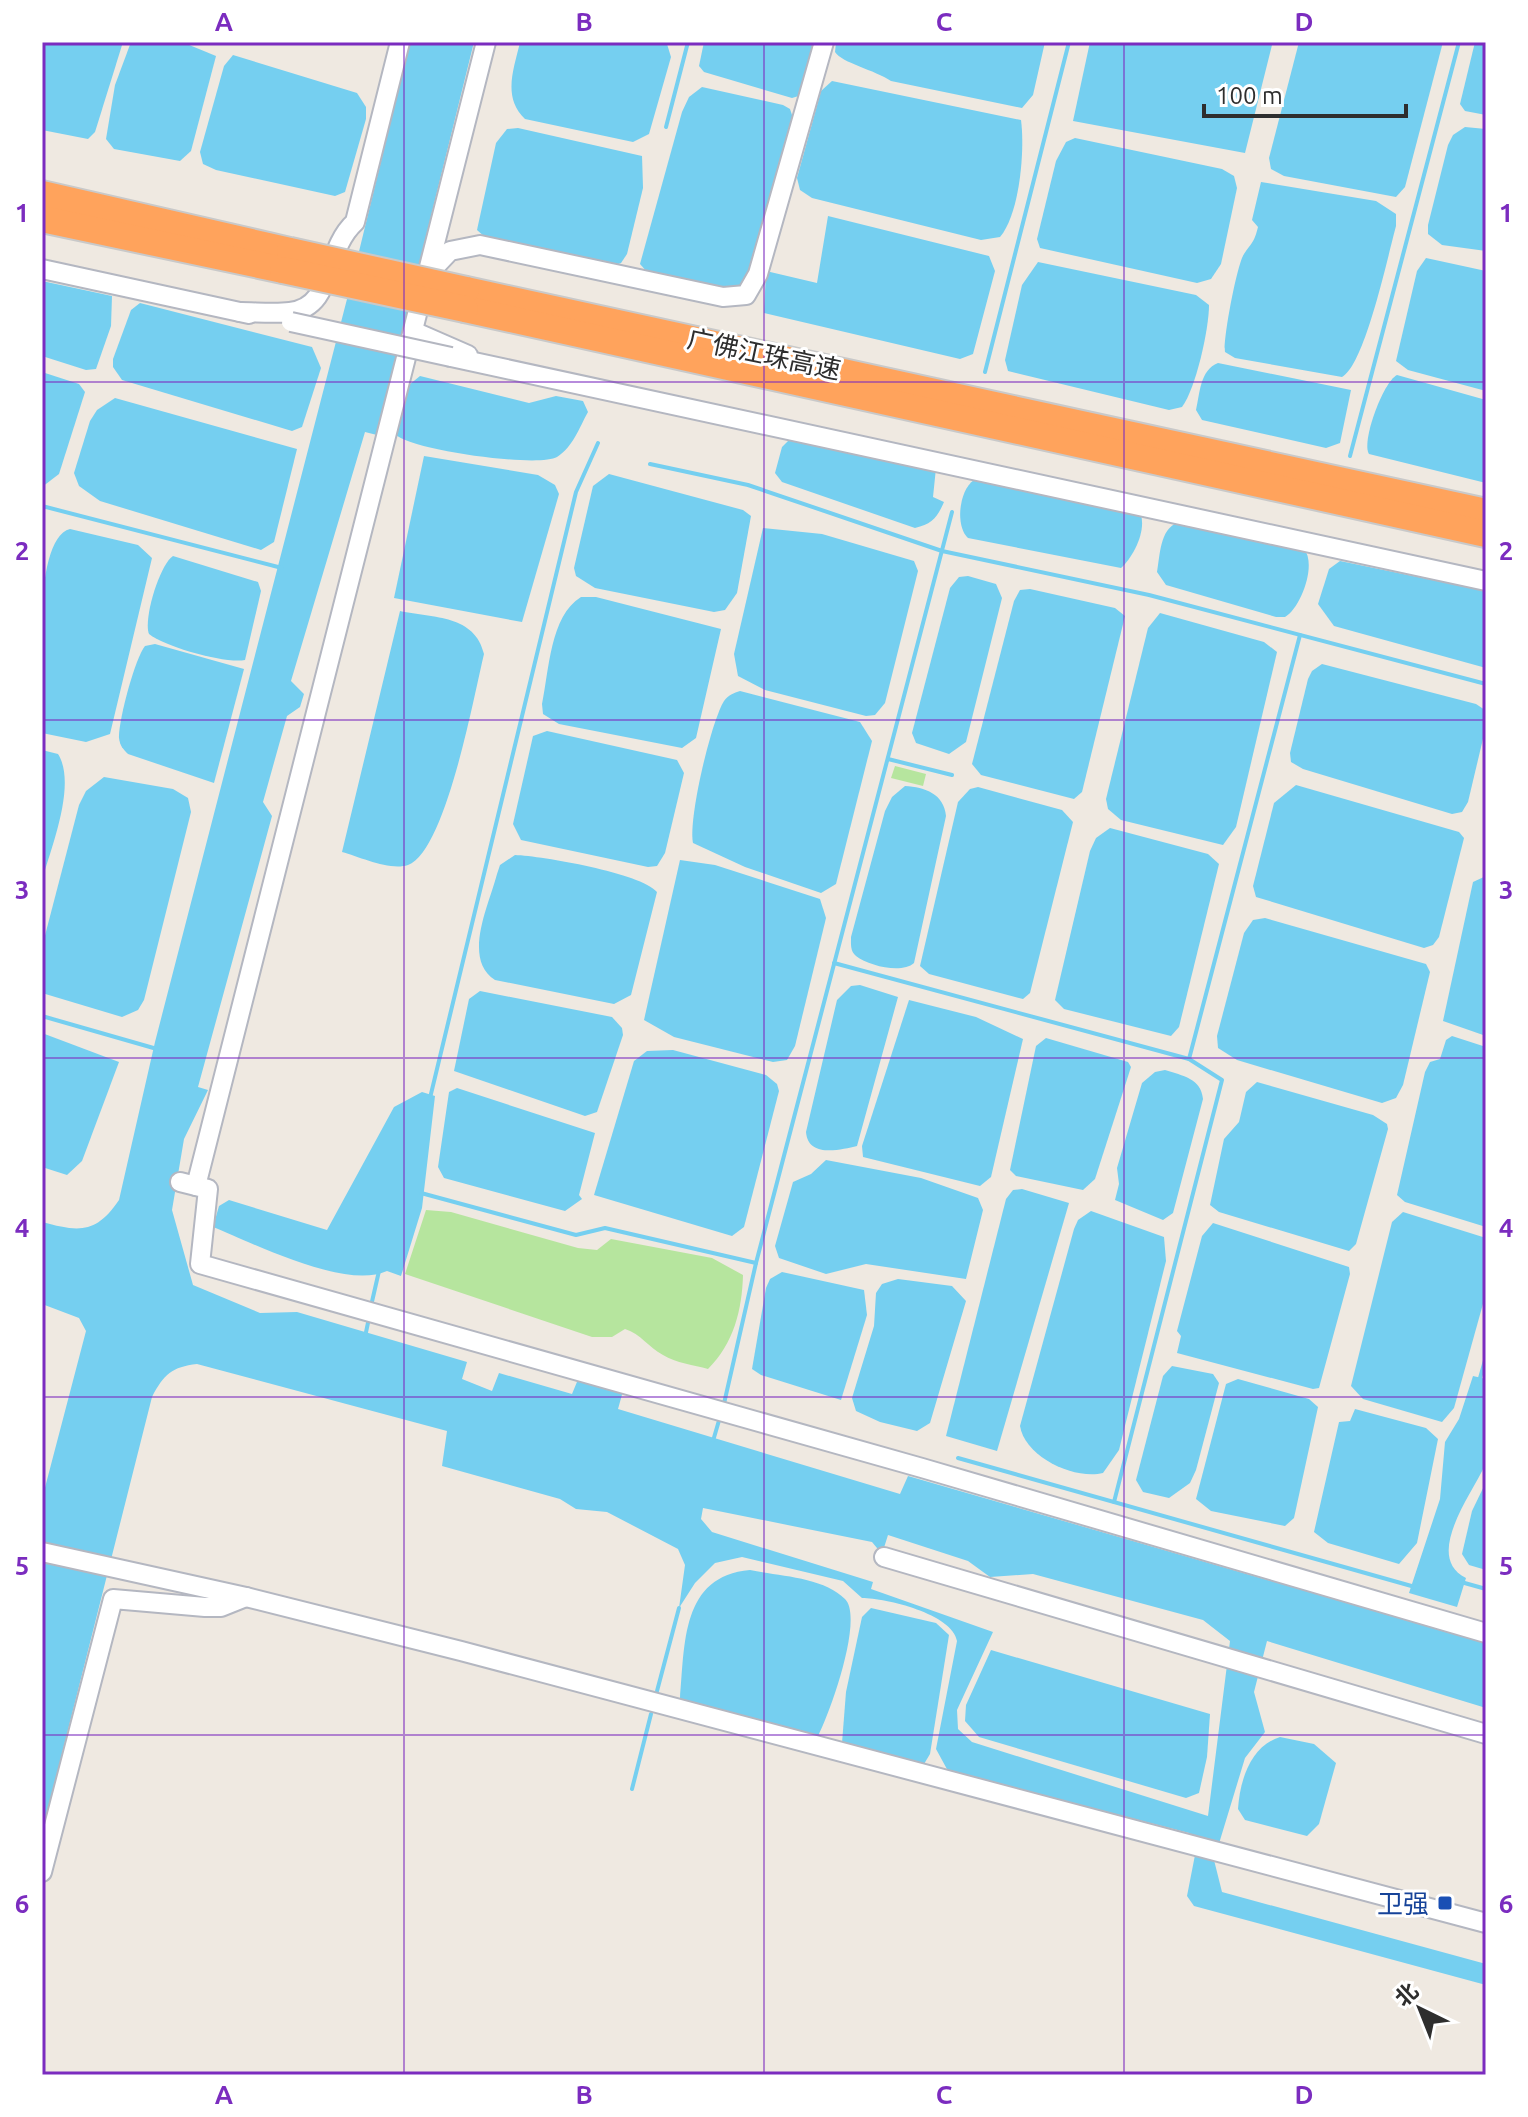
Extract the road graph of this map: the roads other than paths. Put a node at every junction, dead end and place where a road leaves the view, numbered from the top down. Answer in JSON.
{"nodes":[{"id":1,"x":400,"y":42,"type":"edge"},
{"id":2,"x":486,"y":42,"type":"edge"},
{"id":3,"x":824,"y":42,"type":"edge"},
{"id":4,"x":42,"y":194,"type":"edge"},
{"id":5,"x":42,"y":219,"type":"edge"},
{"id":6,"x":287,"y":261,"type":"junction"},
{"id":7,"x":42,"y":269,"type":"edge"},
{"id":8,"x":426,"y":281,"type":"junction"},
{"id":9,"x":466,"y":299,"type":"junction"},
{"id":10,"x":240,"y":312,"type":"junction"},
{"id":11,"x":413,"y":331,"type":"junction"},
{"id":12,"x":497,"y":367,"type":"junction"},
{"id":13,"x":1486,"y":512,"type":"edge"},
{"id":14,"x":1486,"y":534,"type":"edge"},
{"id":15,"x":1486,"y":581,"type":"edge"},
{"id":16,"x":42,"y":1552,"type":"edge"},
{"id":17,"x":884,"y":1557,"type":"dead end"},
{"id":18,"x":246,"y":1597,"type":"junction"},
{"id":19,"x":1486,"y":1633,"type":"edge"},
{"id":20,"x":1486,"y":1734,"type":"edge"},
{"id":21,"x":42,"y":1872,"type":"edge"},
{"id":22,"x":1486,"y":1923,"type":"edge"}],
"edges":[{"from":1,"to":10,"type":"street"},
{"from":2,"to":8,"type":"street"},
{"from":3,"to":8,"type":"street"},
{"from":4,"to":6,"type":"highway","name":"广佛江珠高速"},
{"from":5,"to":6,"type":"highway","name":"广佛江珠高速"},
{"from":6,"to":9,"type":"highway","name":"广佛江珠高速","bridge":true},
{"from":7,"to":10,"type":"street"},
{"from":8,"to":11,"type":"street"},
{"from":9,"to":13,"type":"highway","name":"广佛江珠高速"},
{"from":9,"to":14,"type":"highway","name":"广佛江珠高速"},
{"from":10,"to":12,"type":"street","bridge":true},
{"from":11,"to":12,"type":"street"},
{"from":11,"to":19,"type":"street"},
{"from":12,"to":15,"type":"street"},
{"from":16,"to":18,"type":"street"},
{"from":17,"to":20,"type":"street"},
{"from":18,"to":21,"type":"street"},
{"from":18,"to":22,"type":"street"}]}
